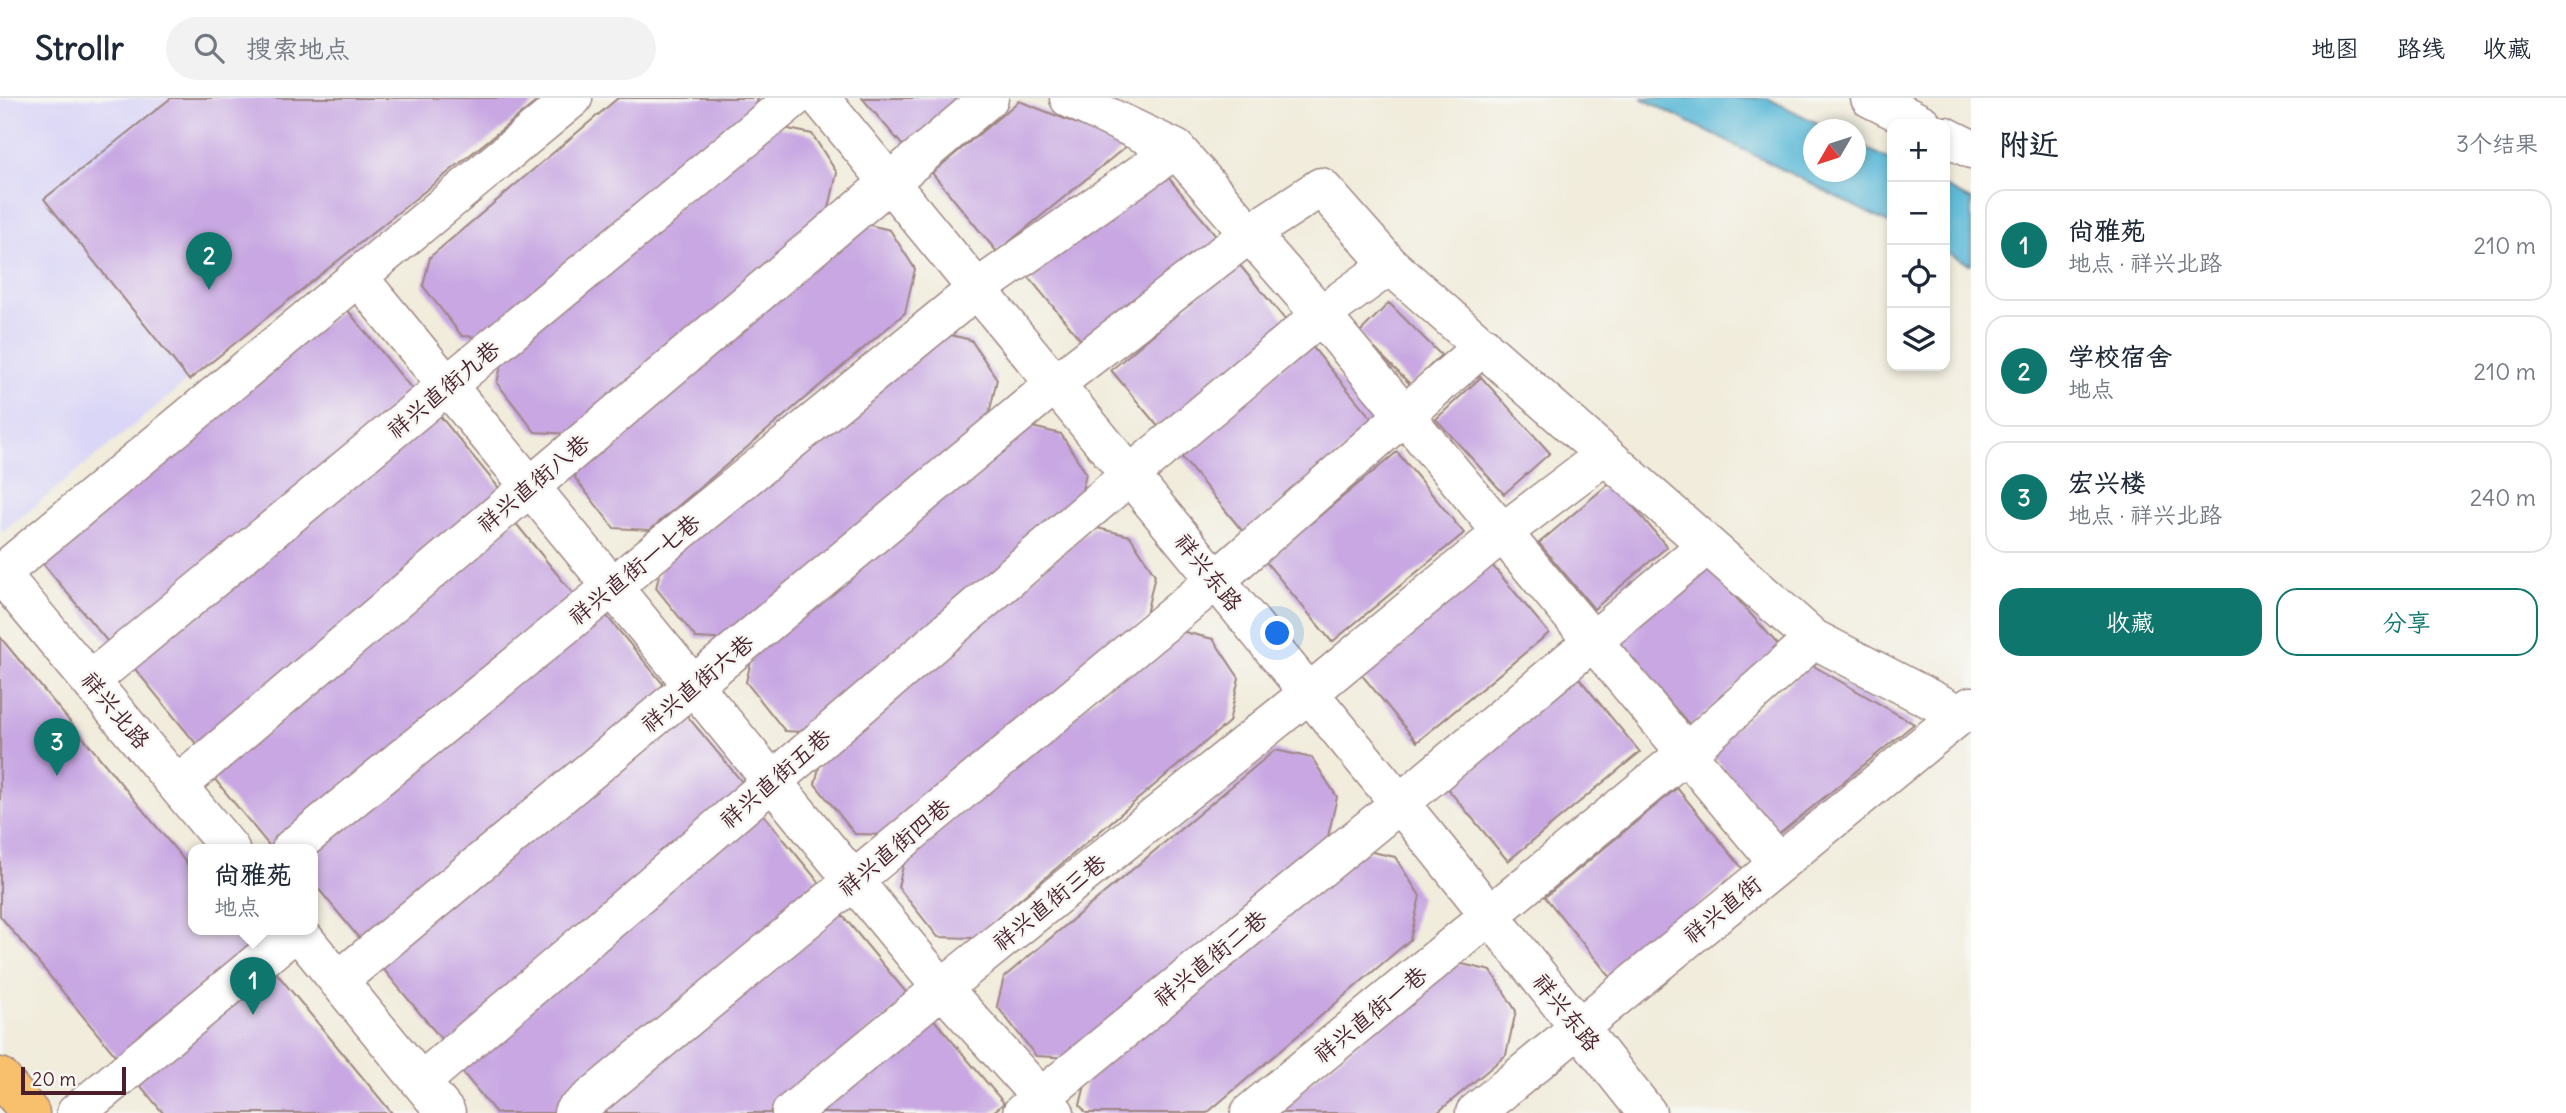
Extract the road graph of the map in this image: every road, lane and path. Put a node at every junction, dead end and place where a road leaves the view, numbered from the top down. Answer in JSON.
{"nodes":[{"id":1,"x":573,"y":98,"type":"edge"},
{"id":2,"x":794,"y":98,"type":"edge"},
{"id":3,"x":820,"y":98,"type":"edge"},
{"id":4,"x":989,"y":98,"type":"edge"},
{"id":5,"x":1069,"y":98,"type":"edge"},
{"id":6,"x":1870,"y":98,"type":"edge"},
{"id":7,"x":1912,"y":119,"type":"edge"},
{"id":8,"x":1950,"y":138,"type":"edge"},
{"id":9,"x":1175,"y":149,"type":"junction"},
{"id":10,"x":1971,"y":149,"type":"edge"},
{"id":11,"x":889,"y":181,"type":"junction"},
{"id":12,"x":1249,"y":234,"type":"junction"},
{"id":13,"x":1390,"y":265,"type":"junction"},
{"id":14,"x":358,"y":277,"type":"junction"},
{"id":15,"x":977,"y":289,"type":"junction"},
{"id":16,"x":1321,"y":315,"type":"junction"},
{"id":17,"x":1483,"y":346,"type":"junction"},
{"id":18,"x":1055,"y":384,"type":"junction"},
{"id":19,"x":446,"y":386,"type":"junction"},
{"id":20,"x":1405,"y":415,"type":"junction"},
{"id":21,"x":1605,"y":455,"type":"junction"},
{"id":22,"x":1130,"y":475,"type":"junction"},
{"id":23,"x":529,"y":486,"type":"junction"},
{"id":24,"x":1502,"y":533,"type":"junction"},
{"id":25,"x":1707,"y":545,"type":"junction"},
{"id":26,"x":0,"y":574,"type":"edge"},
{"id":27,"x":1216,"y":580,"type":"junction"},
{"id":28,"x":612,"y":587,"type":"junction"},
{"id":29,"x":1814,"y":639,"type":"junction"},
{"id":30,"x":1591,"y":641,"type":"junction"},
{"id":31,"x":91,"y":680,"type":"junction"},
{"id":32,"x":693,"y":686,"type":"junction"},
{"id":33,"x":1309,"y":693,"type":"junction"},
{"id":34,"x":1966,"y":710,"type":"edge"},
{"id":35,"x":1685,"y":754,"type":"junction"},
{"id":36,"x":772,"y":781,"type":"junction"},
{"id":37,"x":178,"y":785,"type":"junction"},
{"id":38,"x":1399,"y":804,"type":"junction"},
{"id":39,"x":226,"y":844,"type":"edge"},
{"id":40,"x":297,"y":844,"type":"edge"},
{"id":41,"x":1778,"y":863,"type":"junction"},
{"id":42,"x":853,"y":880,"type":"junction"},
{"id":43,"x":1490,"y":915,"type":"junction"},
{"id":44,"x":290,"y":935,"type":"edge"},
{"id":45,"x":300,"y":935,"type":"edge"},
{"id":46,"x":338,"y":981,"type":"junction"},
{"id":47,"x":942,"y":988,"type":"junction"},
{"id":48,"x":1578,"y":1026,"type":"junction"},
{"id":49,"x":0,"y":1077,"type":"edge"},
{"id":50,"x":421,"y":1082,"type":"junction"},
{"id":51,"x":1039,"y":1108,"type":"edge"},
{"id":52,"x":30,"y":1113,"type":"edge"},
{"id":53,"x":76,"y":1113,"type":"edge"},
{"id":54,"x":446,"y":1113,"type":"edge"},
{"id":55,"x":573,"y":1113,"type":"edge"},
{"id":56,"x":791,"y":1113,"type":"edge"},
{"id":57,"x":1250,"y":1113,"type":"edge"},
{"id":58,"x":1475,"y":1113,"type":"edge"},
{"id":59,"x":1647,"y":1113,"type":"edge"}],
"edges":[{"from":1,"to":14,"type":"street"},
{"from":2,"to":19,"type":"street","name":"祥兴直街九巷"},
{"from":3,"to":11,"type":"street","name":"祥兴东路"},
{"from":4,"to":11,"type":"street","name":"祥兴直街八巷"},
{"from":5,"to":9,"type":"street"},
{"from":6,"to":7,"type":"street"},
{"from":8,"to":10,"type":"street"},
{"from":9,"to":12,"type":"street"},
{"from":9,"to":15,"type":"street","name":"祥兴直街一七巷"},
{"from":11,"to":15,"type":"street","name":"祥兴东路"},
{"from":11,"to":23,"type":"street","name":"祥兴直街八巷"},
{"from":12,"to":13,"type":"street","name":"祥兴直街六巷"},
{"from":12,"to":16,"type":"street"},
{"from":12,"to":18,"type":"street","name":"祥兴直街六巷"},
{"from":13,"to":16,"type":"street","name":"祥兴直街五巷"},
{"from":13,"to":17,"type":"street"},
{"from":14,"to":19,"type":"street"},
{"from":14,"to":26,"type":"street"},
{"from":15,"to":18,"type":"street","name":"祥兴东路"},
{"from":15,"to":28,"type":"street","name":"祥兴直街一七巷"},
{"from":16,"to":20,"type":"street"},
{"from":16,"to":22,"type":"street","name":"祥兴直街五巷"},
{"from":17,"to":20,"type":"street","name":"祥兴直街四巷"},
{"from":17,"to":21,"type":"street"},
{"from":18,"to":22,"type":"street","name":"祥兴东路"},
{"from":18,"to":32,"type":"street","name":"祥兴直街六巷"},
{"from":19,"to":23,"type":"street"},
{"from":19,"to":31,"type":"street","name":"祥兴直街九巷"},
{"from":20,"to":24,"type":"street"},
{"from":20,"to":27,"type":"street","name":"祥兴直街四巷"},
{"from":21,"to":24,"type":"street","name":"祥兴直街三巷"},
{"from":21,"to":25,"type":"street"},
{"from":22,"to":27,"type":"street","name":"祥兴东路"},
{"from":22,"to":36,"type":"street","name":"祥兴直街五巷"},
{"from":23,"to":28,"type":"street"},
{"from":23,"to":37,"type":"street","name":"祥兴直街八巷"},
{"from":24,"to":30,"type":"street"},
{"from":24,"to":33,"type":"street","name":"祥兴直街三巷"},
{"from":25,"to":29,"type":"street"},
{"from":25,"to":30,"type":"street","name":"祥兴直街二巷"},
{"from":26,"to":31,"type":"street","name":"祥兴北路"},
{"from":27,"to":33,"type":"street","name":"祥兴东路"},
{"from":27,"to":42,"type":"street","name":"祥兴直街四巷"},
{"from":28,"to":32,"type":"street"},
{"from":28,"to":40,"type":"street","name":"祥兴直街一七巷"},
{"from":29,"to":34,"type":"street"},
{"from":29,"to":35,"type":"street","name":"祥兴直街一巷"},
{"from":30,"to":35,"type":"street"},
{"from":30,"to":38,"type":"street","name":"祥兴直街二巷"},
{"from":31,"to":37,"type":"street","name":"祥兴北路"},
{"from":32,"to":36,"type":"street"},
{"from":32,"to":46,"type":"street","name":"祥兴直街六巷"},
{"from":33,"to":38,"type":"street","name":"祥兴东路"},
{"from":33,"to":47,"type":"street","name":"祥兴直街三巷"},
{"from":34,"to":41,"type":"street","name":"祥兴直街"},
{"from":35,"to":41,"type":"street"},
{"from":35,"to":43,"type":"street","name":"祥兴直街一巷"},
{"from":36,"to":42,"type":"street"},
{"from":36,"to":50,"type":"street","name":"祥兴直街五巷"},
{"from":37,"to":39,"type":"street","name":"祥兴北路"},
{"from":38,"to":43,"type":"street","name":"祥兴东路"},
{"from":38,"to":51,"type":"street","name":"祥兴直街二巷"},
{"from":41,"to":48,"type":"street","name":"祥兴直街"},
{"from":42,"to":47,"type":"street"},
{"from":42,"to":55,"type":"street","name":"祥兴直街四巷"},
{"from":43,"to":48,"type":"street","name":"祥兴东路"},
{"from":43,"to":57,"type":"street","name":"祥兴直街一巷"},
{"from":44,"to":53,"type":"street"},
{"from":45,"to":46,"type":"street"},
{"from":46,"to":50,"type":"street"},
{"from":47,"to":51,"type":"street"},
{"from":47,"to":56,"type":"street","name":"祥兴直街三巷"},
{"from":48,"to":58,"type":"street","name":"祥兴直街"},
{"from":48,"to":59,"type":"street","name":"祥兴东路"},
{"from":49,"to":52,"type":"main road"},
{"from":50,"to":54,"type":"street"}]}
